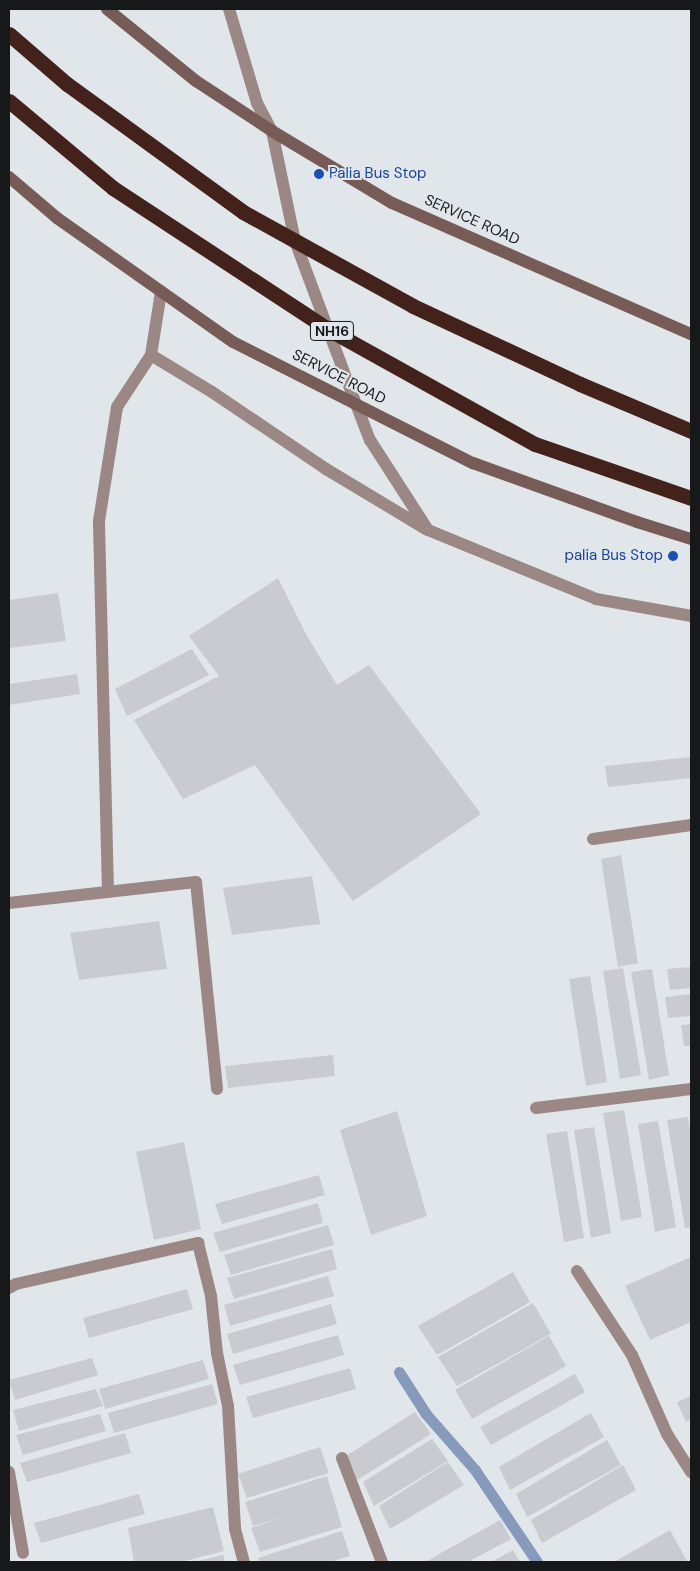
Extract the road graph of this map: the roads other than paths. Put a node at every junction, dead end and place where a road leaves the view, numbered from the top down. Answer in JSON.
{"nodes":[{"id":1,"x":107,"y":9,"type":"edge"},
{"id":2,"x":229,"y":9,"type":"edge"},
{"id":3,"x":9,"y":34,"type":"edge"},
{"id":4,"x":9,"y":101,"type":"edge"},
{"id":5,"x":272,"y":131,"type":"junction"},
{"id":6,"x":9,"y":177,"type":"edge"},
{"id":7,"x":295,"y":241,"type":"junction"},
{"id":8,"x":162,"y":292,"type":"junction"},
{"id":9,"x":328,"y":329,"type":"junction"},
{"id":10,"x":691,"y":334,"type":"edge"},
{"id":11,"x":151,"y":355,"type":"junction"},
{"id":12,"x":356,"y":404,"type":"junction"},
{"id":13,"x":691,"y":431,"type":"edge"},
{"id":14,"x":691,"y":498,"type":"edge"},
{"id":15,"x":428,"y":530,"type":"junction"},
{"id":16,"x":691,"y":539,"type":"edge"},
{"id":17,"x":691,"y":616,"type":"edge"},
{"id":18,"x":691,"y":825,"type":"edge"},
{"id":19,"x":594,"y":839,"type":"dead end"},
{"id":20,"x":108,"y":892,"type":"junction"},
{"id":21,"x":9,"y":903,"type":"edge"},
{"id":22,"x":691,"y":1089,"type":"edge"},
{"id":23,"x":217,"y":1090,"type":"dead end"},
{"id":24,"x":536,"y":1108,"type":"dead end"},
{"id":25,"x":577,"y":1271,"type":"dead end"},
{"id":26,"x":9,"y":1288,"type":"edge"},
{"id":27,"x":342,"y":1458,"type":"dead end"},
{"id":28,"x":9,"y":1472,"type":"edge"},
{"id":29,"x":691,"y":1472,"type":"edge"},
{"id":30,"x":23,"y":1553,"type":"dead end"},
{"id":31,"x":244,"y":1562,"type":"edge"},
{"id":32,"x":382,"y":1562,"type":"edge"}],
"edges":[{"from":1,"to":5,"type":"street","name":"SERVICE ROAD"},
{"from":2,"to":5,"type":"street"},
{"from":3,"to":7,"type":"highway"},
{"from":4,"to":9,"type":"highway","number":"NH16"},
{"from":5,"to":7,"type":"street"},
{"from":5,"to":10,"type":"street","name":"SERVICE ROAD"},
{"from":6,"to":8,"type":"street","name":"SERVICE ROAD"},
{"from":7,"to":9,"type":"street"},
{"from":7,"to":13,"type":"highway"},
{"from":8,"to":11,"type":"street"},
{"from":8,"to":12,"type":"street","name":"SERVICE ROAD"},
{"from":9,"to":12,"type":"street"},
{"from":9,"to":14,"type":"highway","number":"NH16"},
{"from":11,"to":15,"type":"street"},
{"from":11,"to":20,"type":"street"},
{"from":12,"to":15,"type":"street"},
{"from":12,"to":16,"type":"street","name":"SERVICE ROAD"},
{"from":15,"to":17,"type":"street"},
{"from":18,"to":19,"type":"street"},
{"from":20,"to":21,"type":"street"},
{"from":20,"to":23,"type":"street"},
{"from":22,"to":24,"type":"street"},
{"from":25,"to":29,"type":"street"},
{"from":26,"to":31,"type":"street"},
{"from":27,"to":32,"type":"street"},
{"from":28,"to":30,"type":"street"}]}
